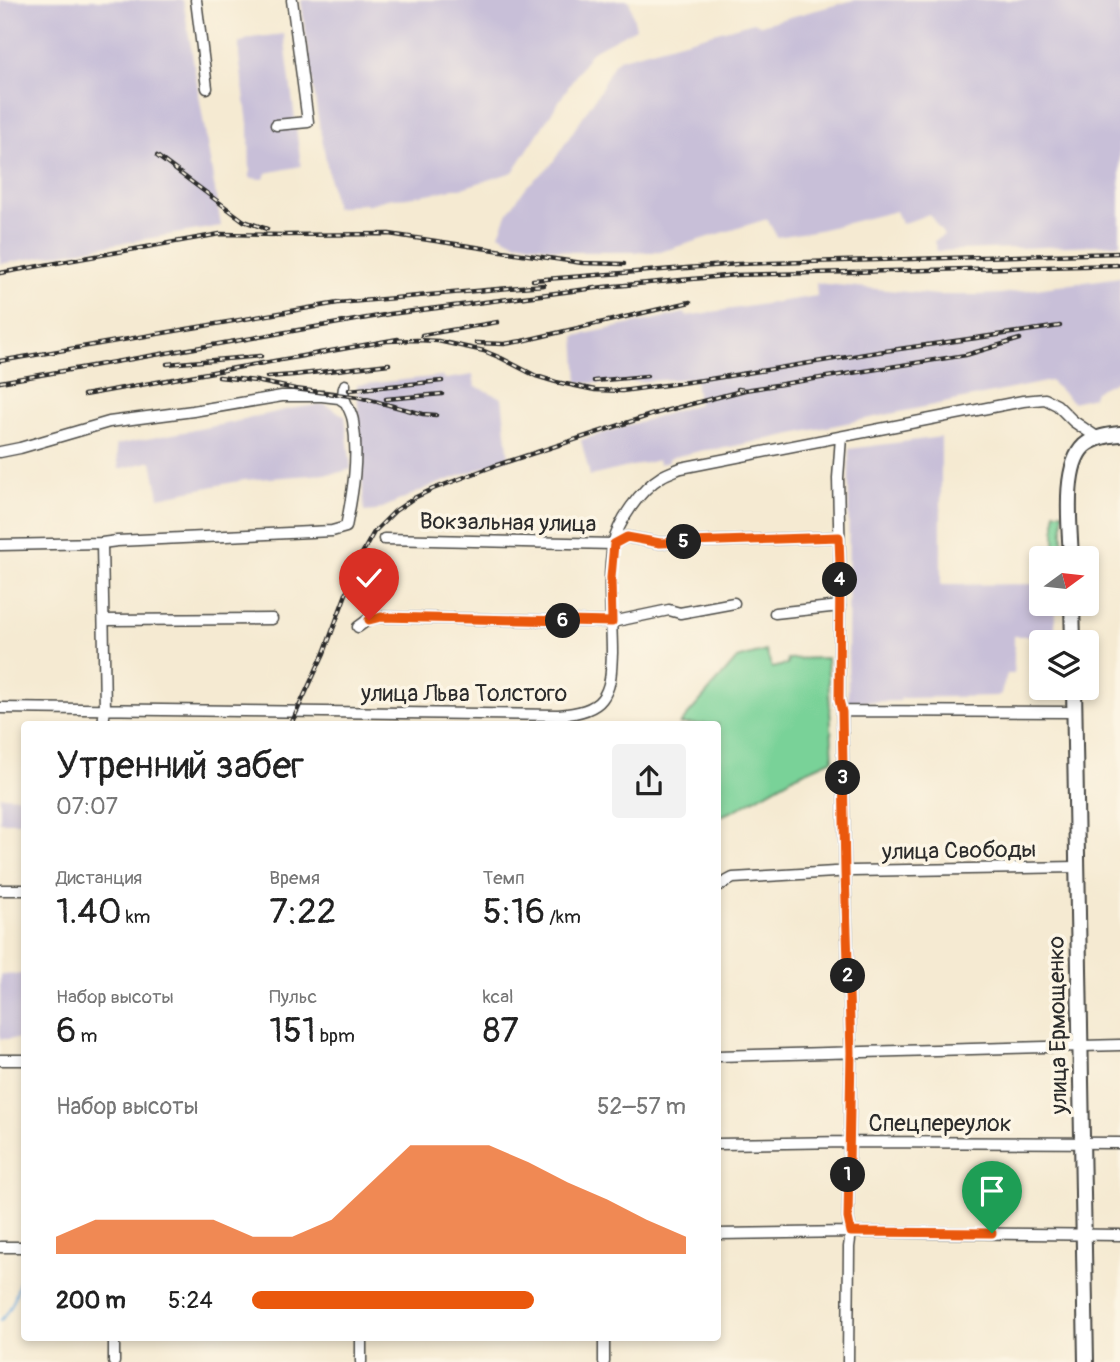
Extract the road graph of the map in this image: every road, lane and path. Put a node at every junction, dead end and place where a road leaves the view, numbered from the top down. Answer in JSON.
{"nodes":[{"id":1,"x":196,"y":0,"type":"edge"},
{"id":2,"x":292,"y":0,"type":"edge"},
{"id":3,"x":207,"y":88,"type":"dead end"},
{"id":4,"x":276,"y":125,"type":"dead end"},
{"id":5,"x":345,"y":385,"type":"dead end"},
{"id":6,"x":345,"y":402,"type":"junction"},
{"id":7,"x":1120,"y":434,"type":"edge"},
{"id":8,"x":841,"y":437,"type":"junction"},
{"id":9,"x":1098,"y":438,"type":"junction"},
{"id":10,"x":0,"y":452,"type":"edge"},
{"id":11,"x":839,"y":537,"type":"junction"},
{"id":12,"x":384,"y":539,"type":"dead end"},
{"id":13,"x":102,"y":543,"type":"junction"},
{"id":14,"x":614,"y":544,"type":"junction"},
{"id":15,"x":0,"y":545,"type":"edge"},
{"id":16,"x":1071,"y":546,"type":"edge"},
{"id":17,"x":734,"y":603,"type":"dead end"},
{"id":18,"x":840,"y":606,"type":"junction"},
{"id":19,"x":775,"y":613,"type":"dead end"},
{"id":20,"x":272,"y":619,"type":"dead end"},
{"id":21,"x":104,"y":620,"type":"junction"},
{"id":22,"x":612,"y":622,"type":"junction"},
{"id":23,"x":358,"y":626,"type":"dead end"},
{"id":24,"x":1074,"y":700,"type":"edge"},
{"id":25,"x":0,"y":708,"type":"edge"},
{"id":26,"x":105,"y":709,"type":"junction"},
{"id":27,"x":353,"y":712,"type":"junction"},
{"id":28,"x":842,"y":712,"type":"junction"},
{"id":29,"x":1074,"y":712,"type":"junction"},
{"id":30,"x":103,"y":721,"type":"edge"},
{"id":31,"x":353,"y":721,"type":"edge"},
{"id":32,"x":1077,"y":867,"type":"junction"},
{"id":33,"x":845,"y":872,"type":"junction"},
{"id":34,"x":721,"y":884,"type":"edge"},
{"id":35,"x":0,"y":890,"type":"edge"},
{"id":36,"x":21,"y":890,"type":"edge"},
{"id":37,"x":1120,"y":1045,"type":"edge"},
{"id":38,"x":1080,"y":1046,"type":"junction"},
{"id":39,"x":851,"y":1052,"type":"junction"},
{"id":40,"x":721,"y":1056,"type":"edge"},
{"id":41,"x":0,"y":1060,"type":"edge"},
{"id":42,"x":21,"y":1060,"type":"edge"},
{"id":43,"x":848,"y":1142,"type":"junction"},
{"id":44,"x":1082,"y":1143,"type":"junction"},
{"id":45,"x":1120,"y":1143,"type":"edge"},
{"id":46,"x":721,"y":1144,"type":"edge"},
{"id":47,"x":851,"y":1232,"type":"junction"},
{"id":48,"x":721,"y":1234,"type":"edge"},
{"id":49,"x":1084,"y":1234,"type":"junction"},
{"id":50,"x":1120,"y":1235,"type":"edge"},
{"id":51,"x":0,"y":1247,"type":"edge"},
{"id":52,"x":21,"y":1247,"type":"edge"},
{"id":53,"x":114,"y":1341,"type":"edge"},
{"id":54,"x":361,"y":1341,"type":"edge"},
{"id":55,"x":604,"y":1341,"type":"edge"},
{"id":56,"x":114,"y":1362,"type":"edge"},
{"id":57,"x":361,"y":1362,"type":"edge"},
{"id":58,"x":604,"y":1362,"type":"edge"},
{"id":59,"x":848,"y":1362,"type":"edge"},
{"id":60,"x":1086,"y":1362,"type":"edge"}],
"edges":[{"from":1,"to":3,"type":"street"},
{"from":2,"to":4,"type":"street"},
{"from":5,"to":6,"type":"street"},
{"from":6,"to":10,"type":"street"},
{"from":6,"to":13,"type":"street"},
{"from":7,"to":9,"type":"highway"},
{"from":8,"to":9,"type":"street","name":"улица Льва Толстого"},
{"from":8,"to":11,"type":"street"},
{"from":8,"to":14,"type":"street","name":"улица Льва Толстого"},
{"from":9,"to":16,"type":"highway"},
{"from":11,"to":14,"type":"street","name":"Вокзальная улица"},
{"from":11,"to":18,"type":"street"},
{"from":12,"to":14,"type":"street","name":"Вокзальная улица"},
{"from":13,"to":15,"type":"street"},
{"from":13,"to":21,"type":"street"},
{"from":14,"to":22,"type":"street","name":"улица Льва Толстого"},
{"from":17,"to":22,"type":"street"},
{"from":18,"to":19,"type":"street"},
{"from":18,"to":28,"type":"street"},
{"from":20,"to":21,"type":"street"},
{"from":21,"to":26,"type":"street"},
{"from":22,"to":23,"type":"street"},
{"from":22,"to":27,"type":"street","name":"улица Льва Толстого"},
{"from":24,"to":29,"type":"highway","name":"улица Ермощенко"},
{"from":25,"to":26,"type":"street","name":"улица Льва Толстого"},
{"from":26,"to":27,"type":"street","name":"улица Льва Толстого"},
{"from":26,"to":30,"type":"street"},
{"from":27,"to":31,"type":"street"},
{"from":28,"to":29,"type":"street"},
{"from":28,"to":33,"type":"street"},
{"from":29,"to":32,"type":"highway","name":"улица Ермощенко"},
{"from":32,"to":33,"type":"street","name":"улица Свободы"},
{"from":32,"to":38,"type":"highway","name":"улица Ермощенко"},
{"from":33,"to":34,"type":"street","name":"улица Свободы"},
{"from":33,"to":39,"type":"street"},
{"from":35,"to":36,"type":"street"},
{"from":37,"to":38,"type":"street"},
{"from":38,"to":39,"type":"street"},
{"from":38,"to":44,"type":"highway","name":"улица Ермощенко"},
{"from":39,"to":40,"type":"street"},
{"from":39,"to":43,"type":"street"},
{"from":41,"to":42,"type":"street"},
{"from":43,"to":44,"type":"street","name":"Спецпереулок"},
{"from":43,"to":46,"type":"street","name":"Спецпереулок"},
{"from":43,"to":47,"type":"street"},
{"from":44,"to":45,"type":"street","name":"Спецпереулок"},
{"from":44,"to":49,"type":"highway","name":"улица Ермощенко"},
{"from":47,"to":48,"type":"street"},
{"from":47,"to":49,"type":"street"},
{"from":47,"to":59,"type":"street"},
{"from":49,"to":50,"type":"street"},
{"from":49,"to":60,"type":"highway","name":"улица Ермощенко"},
{"from":51,"to":52,"type":"street"},
{"from":53,"to":56,"type":"street"},
{"from":54,"to":57,"type":"street"},
{"from":55,"to":58,"type":"street"}]}
